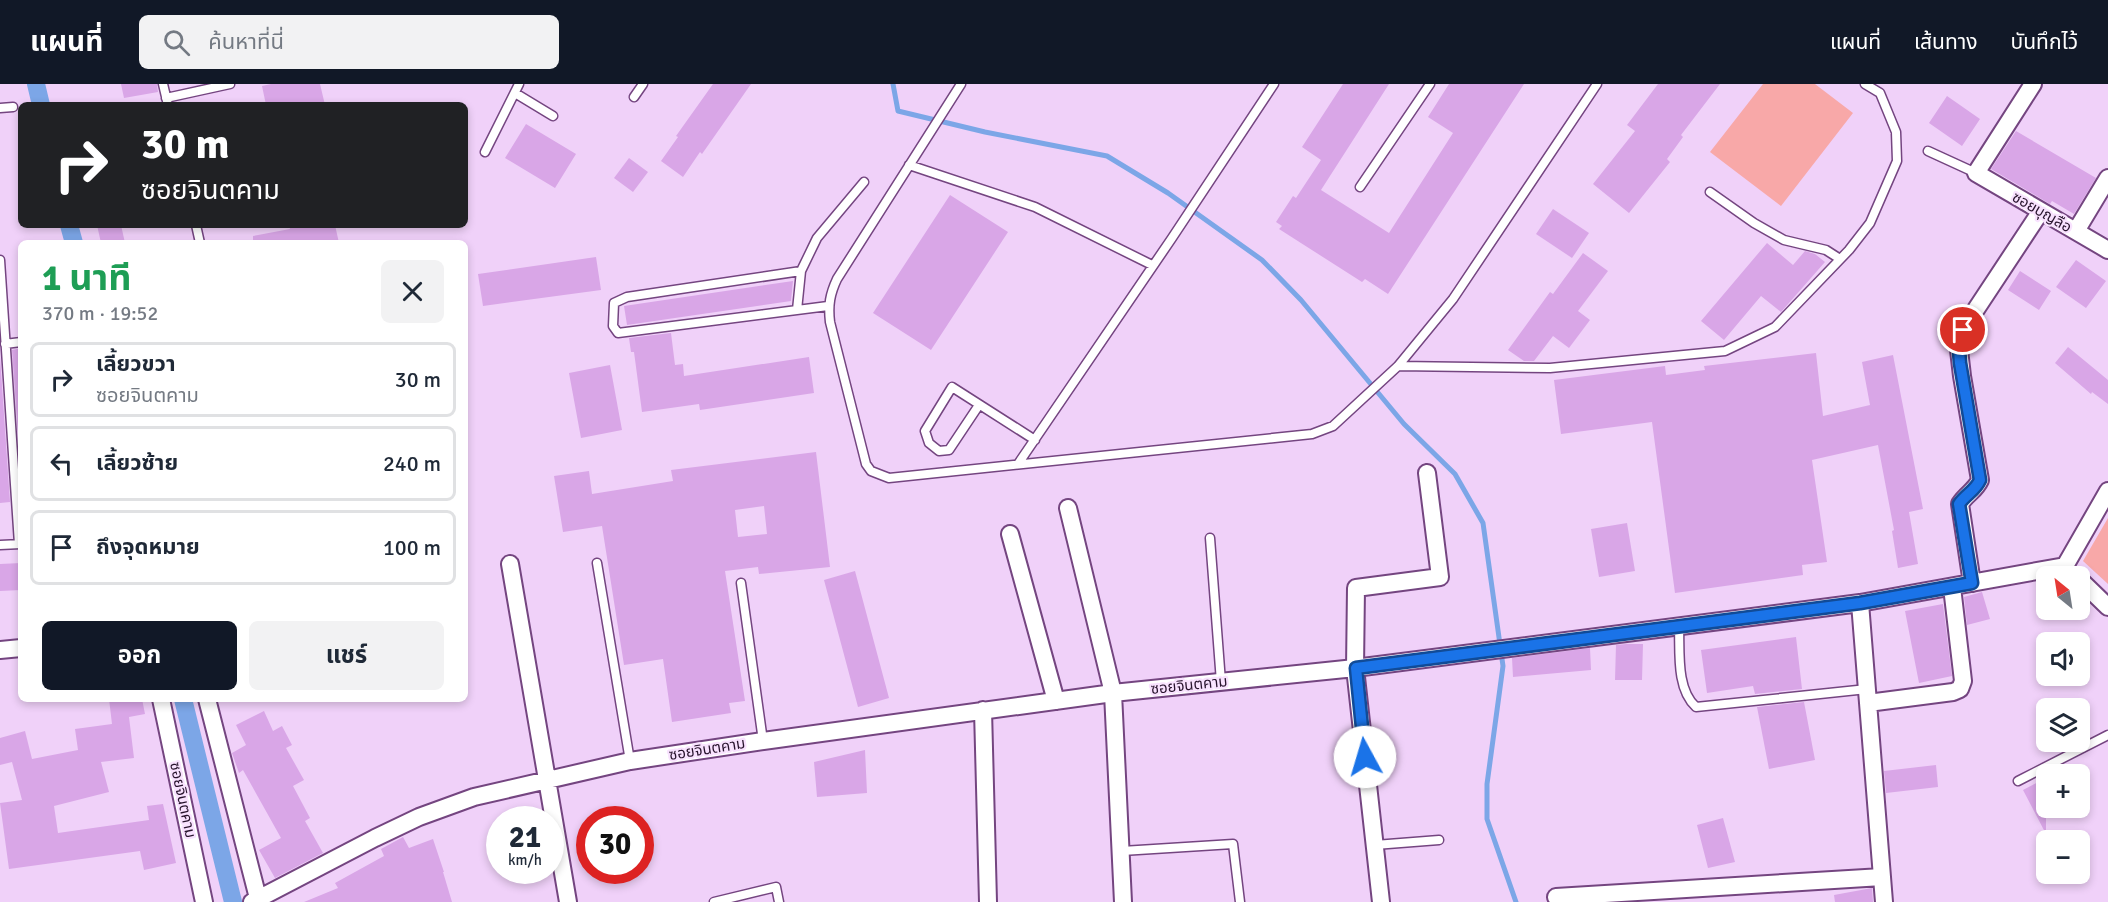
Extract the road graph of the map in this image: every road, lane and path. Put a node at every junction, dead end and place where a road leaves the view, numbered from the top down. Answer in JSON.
{"nodes":[{"id":1,"x":163,"y":84,"type":"edge"},
{"id":2,"x":230,"y":84,"type":"edge"},
{"id":3,"x":519,"y":84,"type":"edge"},
{"id":4,"x":643,"y":84,"type":"edge"},
{"id":5,"x":961,"y":84,"type":"edge"},
{"id":6,"x":1274,"y":84,"type":"edge"},
{"id":7,"x":1430,"y":84,"type":"edge"},
{"id":8,"x":1597,"y":84,"type":"edge"},
{"id":9,"x":1865,"y":84,"type":"edge"},
{"id":10,"x":2033,"y":84,"type":"edge"},
{"id":11,"x":515,"y":93,"type":"junction"},
{"id":12,"x":634,"y":97,"type":"dead end"},
{"id":13,"x":167,"y":101,"type":"edge"},
{"id":14,"x":13,"y":107,"type":"dead end"},
{"id":15,"x":0,"y":108,"type":"edge"},
{"id":16,"x":553,"y":116,"type":"dead end"},
{"id":17,"x":485,"y":152,"type":"dead end"},
{"id":18,"x":1928,"y":152,"type":"dead end"},
{"id":19,"x":909,"y":165,"type":"junction"},
{"id":20,"x":1976,"y":173,"type":"junction"},
{"id":21,"x":2108,"y":178,"type":"edge"},
{"id":22,"x":864,"y":182,"type":"dead end"},
{"id":23,"x":1360,"y":187,"type":"dead end"},
{"id":24,"x":1710,"y":192,"type":"dead end"},
{"id":25,"x":2041,"y":211,"type":"junction"},
{"id":26,"x":2076,"y":231,"type":"junction"},
{"id":27,"x":2108,"y":250,"type":"edge"},
{"id":28,"x":1839,"y":259,"type":"junction"},
{"id":29,"x":0,"y":260,"type":"edge"},
{"id":30,"x":1152,"y":265,"type":"junction"},
{"id":31,"x":801,"y":272,"type":"junction"},
{"id":32,"x":828,"y":306,"type":"junction"},
{"id":33,"x":796,"y":310,"type":"junction"},
{"id":34,"x":2,"y":322,"type":"edge"},
{"id":35,"x":18,"y":342,"type":"edge"},
{"id":36,"x":5,"y":344,"type":"junction"},
{"id":37,"x":1398,"y":366,"type":"junction"},
{"id":38,"x":979,"y":405,"type":"junction"},
{"id":39,"x":1035,"y":440,"type":"junction"},
{"id":40,"x":1018,"y":464,"type":"junction"},
{"id":41,"x":1427,"y":473,"type":"dead end"},
{"id":42,"x":2108,"y":491,"type":"edge"},
{"id":43,"x":1068,"y":508,"type":"dead end"},
{"id":44,"x":18,"y":517,"type":"edge"},
{"id":45,"x":1010,"y":534,"type":"dead end"},
{"id":46,"x":1210,"y":538,"type":"dead end"},
{"id":47,"x":18,"y":544,"type":"edge"},
{"id":48,"x":0,"y":545,"type":"edge"},
{"id":49,"x":597,"y":563,"type":"dead end"},
{"id":50,"x":510,"y":564,"type":"dead end"},
{"id":51,"x":2072,"y":566,"type":"edge"},
{"id":52,"x":2036,"y":575,"type":"edge"},
{"id":53,"x":741,"y":583,"type":"dead end"},
{"id":54,"x":1972,"y":583,"type":"junction"},
{"id":55,"x":1952,"y":587,"type":"junction"},
{"id":56,"x":2090,"y":590,"type":"edge"},
{"id":57,"x":1860,"y":603,"type":"junction"},
{"id":58,"x":2108,"y":607,"type":"edge"},
{"id":59,"x":1679,"y":627,"type":"junction"},
{"id":60,"x":18,"y":648,"type":"edge"},
{"id":61,"x":0,"y":650,"type":"edge"},
{"id":62,"x":1356,"y":668,"type":"junction"},
{"id":63,"x":1221,"y":682,"type":"junction"},
{"id":64,"x":1113,"y":693,"type":"junction"},
{"id":65,"x":1867,"y":696,"type":"junction"},
{"id":66,"x":1056,"y":701,"type":"junction"},
{"id":67,"x":162,"y":702,"type":"edge"},
{"id":68,"x":208,"y":702,"type":"edge"},
{"id":69,"x":983,"y":710,"type":"junction"},
{"id":70,"x":2108,"y":735,"type":"edge"},
{"id":71,"x":763,"y":741,"type":"junction"},
{"id":72,"x":630,"y":762,"type":"junction"},
{"id":73,"x":546,"y":781,"type":"junction"},
{"id":74,"x":2018,"y":781,"type":"dead end"},
{"id":75,"x":1439,"y":840,"type":"dead end"},
{"id":76,"x":1375,"y":845,"type":"junction"},
{"id":77,"x":1122,"y":851,"type":"junction"},
{"id":78,"x":1882,"y":877,"type":"junction"},
{"id":79,"x":1556,"y":897,"type":"dead end"},
{"id":80,"x":256,"y":901,"type":"edge"},
{"id":81,"x":204,"y":902,"type":"edge"},
{"id":82,"x":568,"y":902,"type":"edge"},
{"id":83,"x":714,"y":902,"type":"edge"},
{"id":84,"x":778,"y":902,"type":"edge"},
{"id":85,"x":988,"y":902,"type":"edge"},
{"id":86,"x":1123,"y":902,"type":"edge"},
{"id":87,"x":1240,"y":902,"type":"edge"},
{"id":88,"x":1381,"y":902,"type":"edge"},
{"id":89,"x":1884,"y":902,"type":"edge"}],
"edges":[{"from":1,"to":13,"type":"lane"},
{"from":2,"to":13,"type":"lane"},
{"from":3,"to":11,"type":"lane"},
{"from":4,"to":12,"type":"lane"},
{"from":5,"to":19,"type":"lane"},
{"from":6,"to":30,"type":"lane"},
{"from":7,"to":23,"type":"lane"},
{"from":8,"to":37,"type":"lane"},
{"from":9,"to":28,"type":"lane"},
{"from":10,"to":20,"type":"street"},
{"from":11,"to":16,"type":"lane"},
{"from":11,"to":17,"type":"lane"},
{"from":14,"to":15,"type":"lane"},
{"from":18,"to":20,"type":"lane"},
{"from":19,"to":30,"type":"lane"},
{"from":19,"to":32,"type":"lane"},
{"from":20,"to":25,"type":"street","name":"ซอยบุญลือ"},
{"from":21,"to":26,"type":"street"},
{"from":22,"to":31,"type":"lane"},
{"from":24,"to":28,"type":"lane"},
{"from":25,"to":26,"type":"street","name":"ซอยบุญลือ"},
{"from":25,"to":54,"type":"street"},
{"from":26,"to":27,"type":"street","name":"ซอยบุญลือ"},
{"from":28,"to":37,"type":"lane"},
{"from":29,"to":34,"type":"lane"},
{"from":30,"to":39,"type":"lane"},
{"from":31,"to":33,"type":"lane"},
{"from":31,"to":33,"type":"lane"},
{"from":32,"to":33,"type":"lane"},
{"from":32,"to":40,"type":"lane"},
{"from":34,"to":36,"type":"lane"},
{"from":35,"to":36,"type":"lane"},
{"from":36,"to":44,"type":"lane"},
{"from":37,"to":40,"type":"lane"},
{"from":38,"to":38,"type":"lane"},
{"from":38,"to":39,"type":"lane"},
{"from":39,"to":40,"type":"lane"},
{"from":41,"to":62,"type":"street"},
{"from":42,"to":51,"type":"street","name":"ซอยจินตคาม"},
{"from":43,"to":64,"type":"street"},
{"from":45,"to":66,"type":"street"},
{"from":46,"to":63,"type":"lane"},
{"from":47,"to":48,"type":"lane"},
{"from":49,"to":72,"type":"lane"},
{"from":50,"to":73,"type":"street"},
{"from":52,"to":54,"type":"street","name":"ซอยจินตคาม"},
{"from":53,"to":71,"type":"lane"},
{"from":54,"to":55,"type":"street","name":"ซอยจินตคาม"},
{"from":55,"to":57,"type":"street","name":"ซอยจินตคาม"},
{"from":55,"to":65,"type":"street"},
{"from":56,"to":58,"type":"street"},
{"from":57,"to":59,"type":"street","name":"ซอยจินตคาม"},
{"from":57,"to":65,"type":"street"},
{"from":59,"to":62,"type":"street","name":"ซอยจินตคาม"},
{"from":59,"to":65,"type":"lane"},
{"from":60,"to":61,"type":"street"},
{"from":62,"to":63,"type":"street","name":"ซอยจินตคาม"},
{"from":62,"to":76,"type":"street"},
{"from":63,"to":64,"type":"street","name":"ซอยจินตคาม"},
{"from":64,"to":66,"type":"street","name":"ซอยจินตคาม"},
{"from":64,"to":77,"type":"street"},
{"from":65,"to":78,"type":"street"},
{"from":66,"to":69,"type":"street","name":"ซอยจินตคาม"},
{"from":67,"to":81,"type":"street","name":"ซอยจินตคาม"},
{"from":68,"to":80,"type":"street"},
{"from":69,"to":71,"type":"street","name":"ซอยจินตคาม"},
{"from":69,"to":85,"type":"street"},
{"from":70,"to":74,"type":"lane"},
{"from":71,"to":72,"type":"street","name":"ซอยจินตคาม"},
{"from":72,"to":73,"type":"street","name":"ซอยจินตคาม"},
{"from":73,"to":80,"type":"street","name":"ซอยจินตคาม"},
{"from":73,"to":82,"type":"street"},
{"from":75,"to":76,"type":"lane"},
{"from":76,"to":88,"type":"street"},
{"from":77,"to":86,"type":"street"},
{"from":77,"to":87,"type":"lane"},
{"from":78,"to":79,"type":"street"},
{"from":78,"to":89,"type":"street"},
{"from":83,"to":84,"type":"lane"}]}
